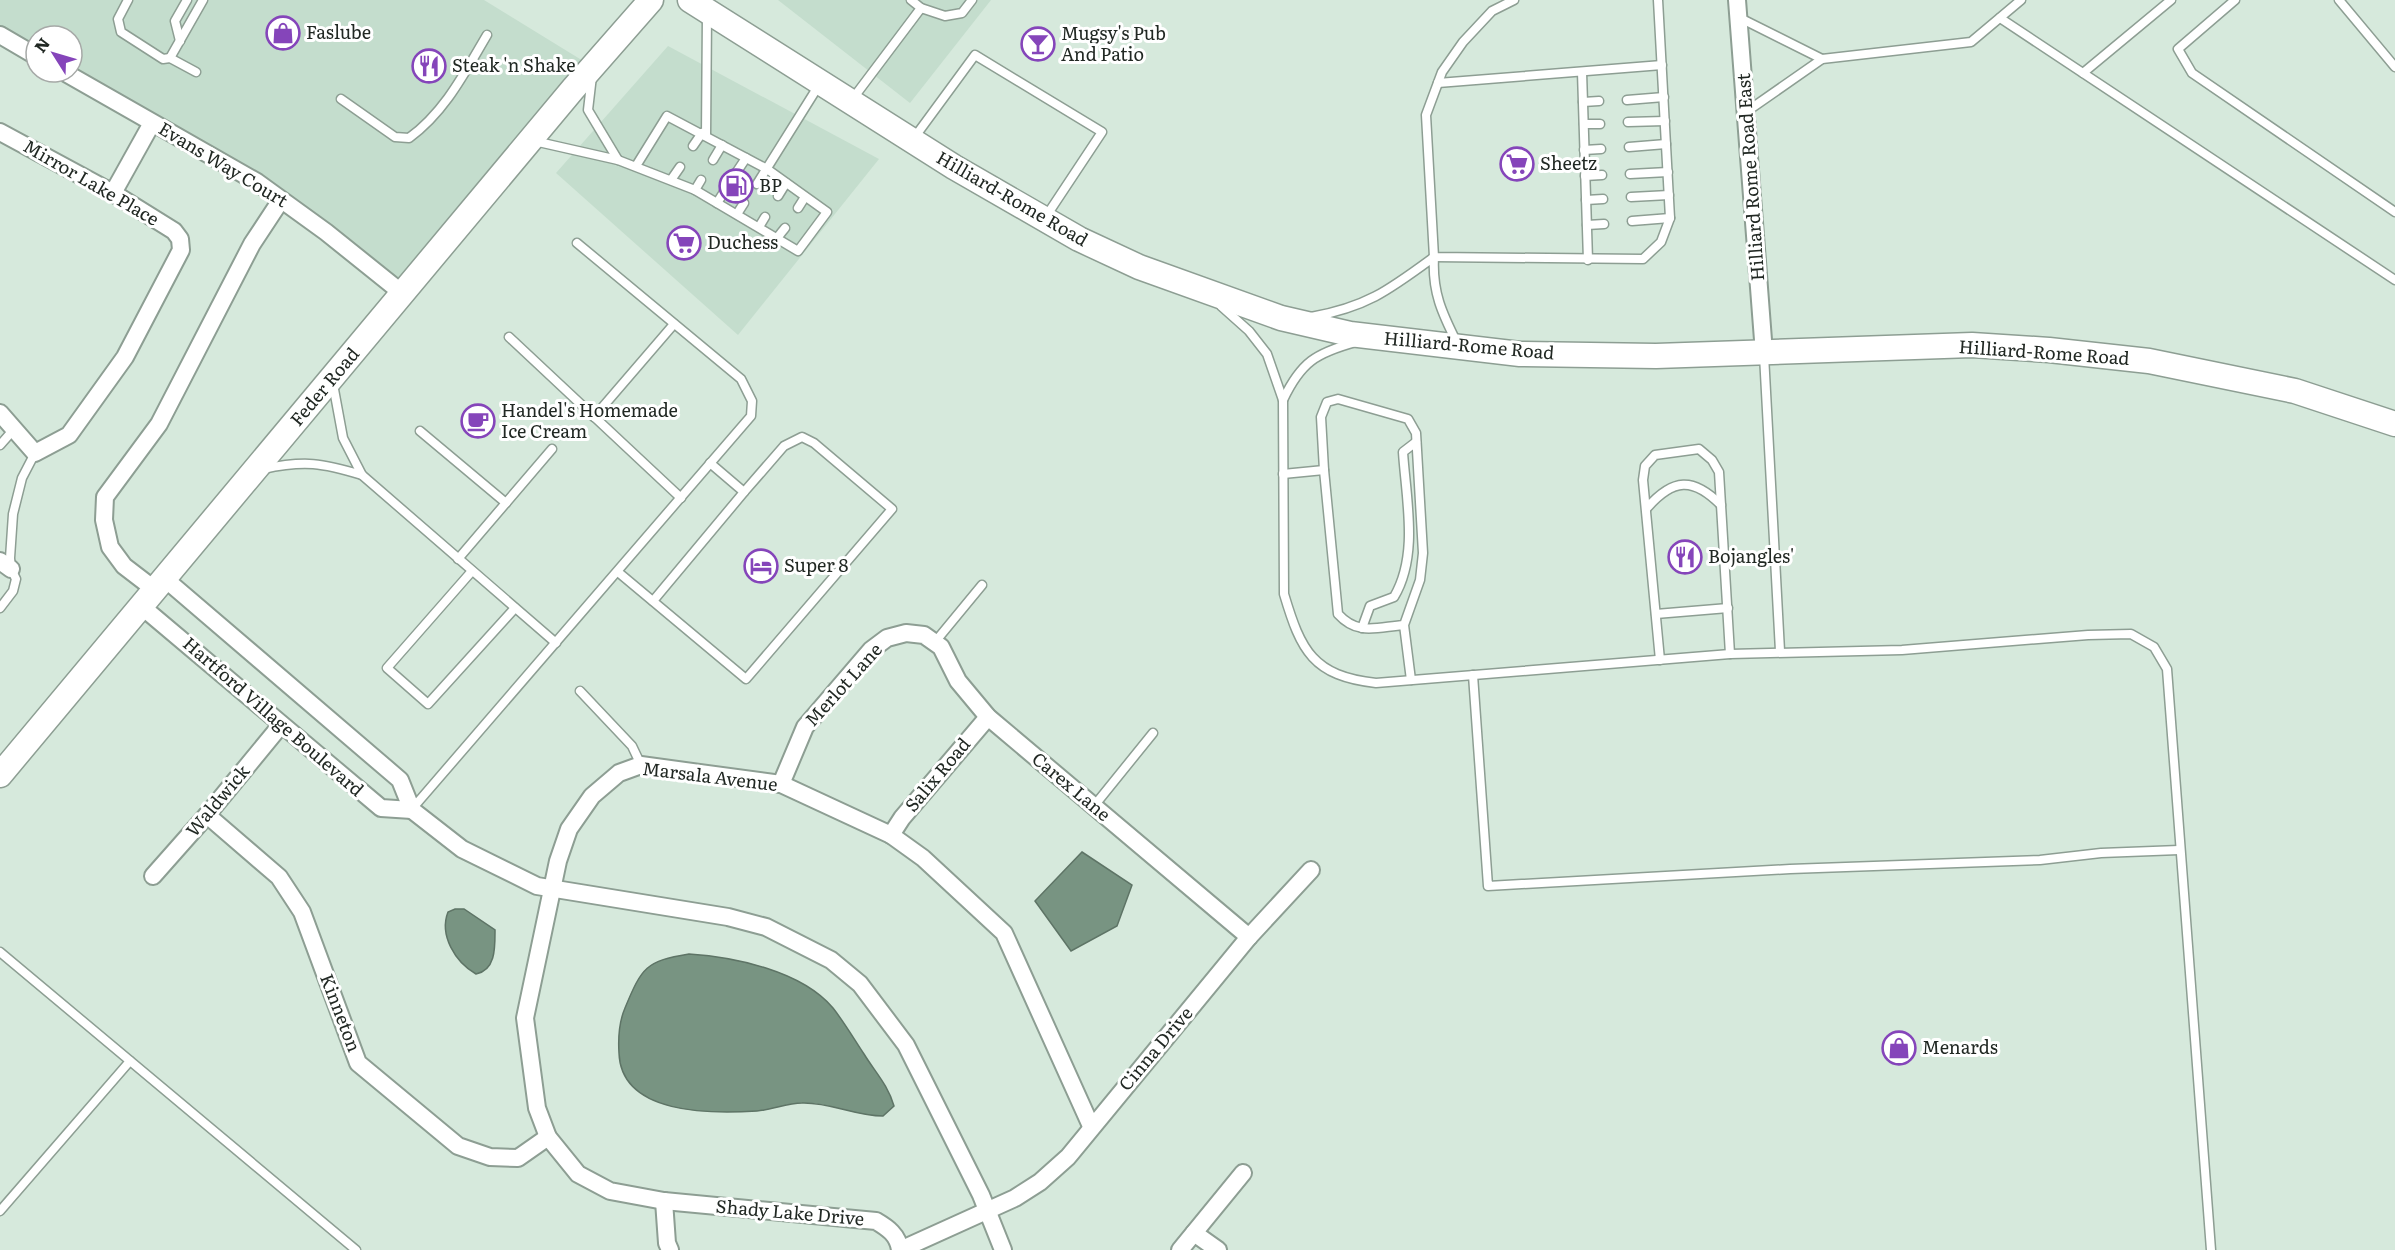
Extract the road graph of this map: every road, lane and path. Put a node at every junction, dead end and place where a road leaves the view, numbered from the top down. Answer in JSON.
{"nodes":[{"id":1,"x":128,"y":0,"type":"edge"},
{"id":2,"x":187,"y":0,"type":"edge"},
{"id":3,"x":203,"y":0,"type":"edge"},
{"id":4,"x":651,"y":0,"type":"edge"},
{"id":5,"x":910,"y":0,"type":"edge"},
{"id":6,"x":972,"y":0,"type":"edge"},
{"id":7,"x":1514,"y":0,"type":"edge"},
{"id":8,"x":1658,"y":0,"type":"edge"},
{"id":9,"x":2021,"y":0,"type":"edge"},
{"id":10,"x":2171,"y":0,"type":"edge"},
{"id":11,"x":2235,"y":0,"type":"edge"},
{"id":12,"x":2339,"y":0,"type":"edge"},
{"id":13,"x":699,"y":5,"type":"edge"},
{"id":14,"x":921,"y":8,"type":"junction"},
{"id":15,"x":1737,"y":8,"type":"edge"},
{"id":16,"x":2000,"y":18,"type":"junction"},
{"id":17,"x":0,"y":35,"type":"edge"},
{"id":18,"x":487,"y":35,"type":"dead end"},
{"id":19,"x":180,"y":41,"type":"junction"},
{"id":20,"x":24,"y":49,"type":"edge"},
{"id":21,"x":170,"y":57,"type":"junction"},
{"id":22,"x":1822,"y":59,"type":"junction"},
{"id":23,"x":1662,"y":65,"type":"junction"},
{"id":24,"x":592,"y":67,"type":"junction"},
{"id":25,"x":2395,"y":67,"type":"edge"},
{"id":26,"x":196,"y":72,"type":"dead end"},
{"id":27,"x":1582,"y":72,"type":"junction"},
{"id":28,"x":2083,"y":73,"type":"junction"},
{"id":29,"x":821,"y":82,"type":"junction"},
{"id":30,"x":1438,"y":83,"type":"junction"},
{"id":31,"x":84,"y":84,"type":"edge"},
{"id":32,"x":1664,"y":97,"type":"junction"},
{"id":33,"x":341,"y":99,"type":"dead end"},
{"id":34,"x":1627,"y":100,"type":"dead end"},
{"id":35,"x":851,"y":101,"type":"junction"},
{"id":36,"x":1599,"y":101,"type":"dead end"},
{"id":37,"x":1583,"y":102,"type":"junction"},
{"id":38,"x":1746,"y":112,"type":"junction"},
{"id":39,"x":1665,"y":121,"type":"junction"},
{"id":40,"x":1628,"y":122,"type":"dead end"},
{"id":41,"x":152,"y":123,"type":"junction"},
{"id":42,"x":1600,"y":123,"type":"dead end"},
{"id":43,"x":1584,"y":124,"type":"junction"},
{"id":44,"x":0,"y":132,"type":"edge"},
{"id":45,"x":704,"y":134,"type":"junction"},
{"id":46,"x":530,"y":140,"type":"junction"},
{"id":47,"x":912,"y":140,"type":"junction"},
{"id":48,"x":1666,"y":144,"type":"junction"},
{"id":49,"x":722,"y":145,"type":"junction"},
{"id":50,"x":693,"y":146,"type":"dead end"},
{"id":51,"x":1629,"y":147,"type":"dead end"},
{"id":52,"x":1601,"y":149,"type":"dead end"},
{"id":53,"x":1584,"y":150,"type":"junction"},
{"id":54,"x":746,"y":158,"type":"junction"},
{"id":55,"x":618,"y":160,"type":"junction"},
{"id":56,"x":713,"y":160,"type":"dead end"},
{"id":57,"x":636,"y":166,"type":"junction"},
{"id":58,"x":680,"y":167,"type":"dead end"},
{"id":59,"x":767,"y":169,"type":"junction"},
{"id":60,"x":736,"y":172,"type":"dead end"},
{"id":61,"x":1668,"y":172,"type":"junction"},
{"id":62,"x":1630,"y":174,"type":"dead end"},
{"id":63,"x":1602,"y":175,"type":"dead end"},
{"id":64,"x":1585,"y":176,"type":"junction"},
{"id":65,"x":671,"y":180,"type":"junction"},
{"id":66,"x":701,"y":180,"type":"dead end"},
{"id":67,"x":786,"y":183,"type":"junction"},
{"id":68,"x":757,"y":184,"type":"dead end"},
{"id":69,"x":695,"y":190,"type":"junction"},
{"id":70,"x":724,"y":192,"type":"dead end"},
{"id":71,"x":113,"y":193,"type":"junction"},
{"id":72,"x":1669,"y":195,"type":"junction"},
{"id":73,"x":778,"y":196,"type":"dead end"},
{"id":74,"x":806,"y":197,"type":"junction"},
{"id":75,"x":1630,"y":197,"type":"dead end"},
{"id":76,"x":1603,"y":199,"type":"dead end"},
{"id":77,"x":281,"y":200,"type":"junction"},
{"id":78,"x":1586,"y":200,"type":"junction"},
{"id":79,"x":717,"y":203,"type":"junction"},
{"id":80,"x":744,"y":203,"type":"dead end"},
{"id":81,"x":798,"y":208,"type":"dead end"},
{"id":82,"x":2395,"y":212,"type":"edge"},
{"id":83,"x":737,"y":214,"type":"junction"},
{"id":84,"x":765,"y":217,"type":"dead end"},
{"id":85,"x":1044,"y":218,"type":"junction"},
{"id":86,"x":1670,"y":218,"type":"junction"},
{"id":87,"x":1632,"y":221,"type":"dead end"},
{"id":88,"x":1604,"y":224,"type":"dead end"},
{"id":89,"x":1587,"y":225,"type":"junction"},
{"id":90,"x":759,"y":227,"type":"junction"},
{"id":91,"x":784,"y":228,"type":"dead end"},
{"id":92,"x":777,"y":238,"type":"junction"},
{"id":93,"x":577,"y":243,"type":"dead end"},
{"id":94,"x":1434,"y":257,"type":"junction"},
{"id":95,"x":1588,"y":260,"type":"junction"},
{"id":96,"x":2395,"y":280,"type":"edge"},
{"id":97,"x":1195,"y":288,"type":"junction"},
{"id":98,"x":402,"y":293,"type":"junction"},
{"id":99,"x":1293,"y":321,"type":"junction"},
{"id":100,"x":674,"y":324,"type":"junction"},
{"id":101,"x":509,"y":337,"type":"dead end"},
{"id":102,"x":1376,"y":337,"type":"junction"},
{"id":103,"x":1459,"y":346,"type":"junction"},
{"id":104,"x":1764,"y":353,"type":"junction"},
{"id":105,"x":332,"y":378,"type":"junction"},
{"id":106,"x":1283,"y":400,"type":"junction"},
{"id":107,"x":0,"y":413,"type":"edge"},
{"id":108,"x":594,"y":417,"type":"junction"},
{"id":109,"x":2395,"y":424,"type":"edge"},
{"id":110,"x":15,"y":428,"type":"junction"},
{"id":111,"x":420,"y":431,"type":"dead end"},
{"id":112,"x":1416,"y":442,"type":"junction"},
{"id":113,"x":0,"y":445,"type":"edge"},
{"id":114,"x":552,"y":449,"type":"dead end"},
{"id":115,"x":35,"y":453,"type":"junction"},
{"id":116,"x":710,"y":463,"type":"junction"},
{"id":117,"x":255,"y":470,"type":"junction"},
{"id":118,"x":1324,"y":470,"type":"junction"},
{"id":119,"x":1283,"y":474,"type":"junction"},
{"id":120,"x":362,"y":476,"type":"junction"},
{"id":121,"x":744,"y":492,"type":"junction"},
{"id":122,"x":681,"y":498,"type":"junction"},
{"id":123,"x":506,"y":503,"type":"junction"},
{"id":124,"x":1721,"y":505,"type":"junction"},
{"id":125,"x":1647,"y":508,"type":"junction"},
{"id":126,"x":458,"y":559,"type":"junction"},
{"id":127,"x":5,"y":565,"type":"edge"},
{"id":128,"x":472,"y":571,"type":"junction"},
{"id":129,"x":618,"y":572,"type":"junction"},
{"id":130,"x":982,"y":585,"type":"dead end"},
{"id":131,"x":153,"y":591,"type":"junction"},
{"id":132,"x":653,"y":601,"type":"junction"},
{"id":133,"x":0,"y":608,"type":"edge"},
{"id":134,"x":515,"y":608,"type":"junction"},
{"id":135,"x":1728,"y":608,"type":"junction"},
{"id":136,"x":1656,"y":614,"type":"junction"},
{"id":137,"x":1404,"y":625,"type":"junction"},
{"id":138,"x":1362,"y":628,"type":"junction"},
{"id":139,"x":935,"y":642,"type":"junction"},
{"id":140,"x":556,"y":643,"type":"junction"},
{"id":141,"x":1780,"y":651,"type":"junction"},
{"id":142,"x":1730,"y":654,"type":"junction"},
{"id":143,"x":1660,"y":660,"type":"junction"},
{"id":144,"x":1473,"y":675,"type":"junction"},
{"id":145,"x":1411,"y":680,"type":"junction"},
{"id":146,"x":580,"y":691,"type":"dead end"},
{"id":147,"x":988,"y":717,"type":"junction"},
{"id":148,"x":281,"y":725,"type":"junction"},
{"id":149,"x":1154,"y":733,"type":"dead end"},
{"id":150,"x":641,"y":765,"type":"junction"},
{"id":151,"x":0,"y":775,"type":"edge"},
{"id":152,"x":781,"y":784,"type":"junction"},
{"id":153,"x":1094,"y":806,"type":"junction"},
{"id":154,"x":412,"y":810,"type":"junction"},
{"id":155,"x":207,"y":815,"type":"junction"},
{"id":156,"x":891,"y":835,"type":"junction"},
{"id":157,"x":2179,"y":850,"type":"junction"},
{"id":158,"x":1311,"y":870,"type":"dead end"},
{"id":159,"x":153,"y":876,"type":"dead end"},
{"id":160,"x":553,"y":889,"type":"junction"},
{"id":161,"x":1249,"y":937,"type":"junction"},
{"id":162,"x":0,"y":952,"type":"edge"},
{"id":163,"x":130,"y":1061,"type":"junction"},
{"id":164,"x":1092,"y":1126,"type":"junction"},
{"id":165,"x":548,"y":1137,"type":"junction"},
{"id":166,"x":1244,"y":1173,"type":"dead end"},
{"id":167,"x":664,"y":1201,"type":"junction"},
{"id":168,"x":0,"y":1211,"type":"edge"},
{"id":169,"x":987,"y":1211,"type":"junction"},
{"id":170,"x":1194,"y":1233,"type":"junction"},
{"id":171,"x":356,"y":1250,"type":"edge"},
{"id":172,"x":670,"y":1250,"type":"edge"},
{"id":173,"x":900,"y":1250,"type":"edge"},
{"id":174,"x":1003,"y":1250,"type":"edge"},
{"id":175,"x":1180,"y":1250,"type":"edge"},
{"id":176,"x":1218,"y":1250,"type":"edge"},
{"id":177,"x":2211,"y":1250,"type":"edge"}],
"edges":[{"from":1,"to":21,"type":"lane"},
{"from":2,"to":19,"type":"lane"},
{"from":3,"to":19,"type":"lane"},
{"from":4,"to":24,"type":"main road","name":"Feder Road"},
{"from":5,"to":14,"type":"lane"},
{"from":6,"to":14,"type":"lane"},
{"from":7,"to":30,"type":"lane"},
{"from":8,"to":23,"type":"lane"},
{"from":9,"to":16,"type":"lane"},
{"from":10,"to":28,"type":"lane"},
{"from":11,"to":82,"type":"lane"},
{"from":12,"to":25,"type":"lane"},
{"from":13,"to":29,"type":"main road","name":"Hilliard-Rome Road"},
{"from":13,"to":45,"type":"lane"},
{"from":14,"to":35,"type":"lane"},
{"from":15,"to":22,"type":"lane"},
{"from":15,"to":38,"type":"street","name":"Hilliard Rome Road East"},
{"from":16,"to":22,"type":"lane"},
{"from":16,"to":28,"type":"lane"},
{"from":17,"to":20,"type":"street"},
{"from":18,"to":33,"type":"lane"},
{"from":19,"to":21,"type":"lane"},
{"from":21,"to":26,"type":"lane"},
{"from":22,"to":38,"type":"lane"},
{"from":23,"to":27,"type":"lane"},
{"from":23,"to":32,"type":"lane"},
{"from":24,"to":46,"type":"main road","name":"Feder Road"},
{"from":24,"to":55,"type":"lane"},
{"from":27,"to":30,"type":"lane"},
{"from":27,"to":37,"type":"lane"},
{"from":28,"to":96,"type":"lane"},
{"from":29,"to":35,"type":"main road","name":"Hilliard-Rome Road"},
{"from":29,"to":59,"type":"lane"},
{"from":30,"to":94,"type":"lane"},
{"from":31,"to":41,"type":"street","name":"Evans Way Court"},
{"from":32,"to":34,"type":"lane"},
{"from":32,"to":39,"type":"lane"},
{"from":35,"to":47,"type":"main road","name":"Hilliard-Rome Road"},
{"from":36,"to":37,"type":"lane"},
{"from":37,"to":43,"type":"lane"},
{"from":38,"to":104,"type":"street","name":"Hilliard Rome Road East"},
{"from":39,"to":40,"type":"lane"},
{"from":39,"to":48,"type":"lane"},
{"from":41,"to":71,"type":"street"},
{"from":41,"to":77,"type":"street","name":"Evans Way Court"},
{"from":42,"to":43,"type":"lane"},
{"from":43,"to":53,"type":"lane"},
{"from":44,"to":71,"type":"street","name":"Mirror Lake Place"},
{"from":45,"to":49,"type":"lane"},
{"from":45,"to":50,"type":"lane"},
{"from":45,"to":57,"type":"lane"},
{"from":46,"to":55,"type":"lane"},
{"from":46,"to":98,"type":"main road","name":"Feder Road"},
{"from":47,"to":85,"type":"main road","name":"Hilliard-Rome Road"},
{"from":47,"to":85,"type":"lane"},
{"from":48,"to":51,"type":"lane"},
{"from":48,"to":61,"type":"lane"},
{"from":49,"to":54,"type":"lane"},
{"from":49,"to":56,"type":"lane"},
{"from":52,"to":53,"type":"lane"},
{"from":53,"to":64,"type":"lane"},
{"from":54,"to":59,"type":"lane"},
{"from":54,"to":60,"type":"lane"},
{"from":55,"to":57,"type":"lane"},
{"from":57,"to":65,"type":"lane"},
{"from":58,"to":65,"type":"lane"},
{"from":59,"to":67,"type":"lane"},
{"from":59,"to":68,"type":"lane"},
{"from":61,"to":62,"type":"lane"},
{"from":61,"to":72,"type":"lane"},
{"from":63,"to":64,"type":"lane"},
{"from":64,"to":78,"type":"lane"},
{"from":65,"to":69,"type":"lane"},
{"from":66,"to":69,"type":"lane"},
{"from":67,"to":73,"type":"lane"},
{"from":67,"to":74,"type":"lane"},
{"from":69,"to":79,"type":"lane"},
{"from":70,"to":79,"type":"lane"},
{"from":71,"to":115,"type":"street","name":"Mirror Lake Place"},
{"from":72,"to":75,"type":"lane"},
{"from":72,"to":86,"type":"lane"},
{"from":74,"to":81,"type":"lane"},
{"from":74,"to":92,"type":"lane"},
{"from":76,"to":78,"type":"lane"},
{"from":77,"to":98,"type":"street","name":"Evans Way Court"},
{"from":77,"to":131,"type":"street"},
{"from":78,"to":89,"type":"lane"},
{"from":79,"to":83,"type":"lane"},
{"from":80,"to":83,"type":"lane"},
{"from":83,"to":90,"type":"lane"},
{"from":84,"to":90,"type":"lane"},
{"from":85,"to":97,"type":"main road","name":"Hilliard-Rome Road"},
{"from":86,"to":87,"type":"lane"},
{"from":86,"to":95,"type":"lane"},
{"from":88,"to":89,"type":"lane"},
{"from":89,"to":95,"type":"lane"},
{"from":90,"to":92,"type":"lane"},
{"from":91,"to":92,"type":"lane"},
{"from":93,"to":100,"type":"lane"},
{"from":94,"to":95,"type":"lane"},
{"from":94,"to":99,"type":"lane"},
{"from":94,"to":103,"type":"lane"},
{"from":97,"to":99,"type":"main road","name":"Hilliard-Rome Road"},
{"from":97,"to":106,"type":"lane"},
{"from":98,"to":105,"type":"main road","name":"Feder Road"},
{"from":99,"to":102,"type":"main road","name":"Hilliard-Rome Road"},
{"from":100,"to":108,"type":"lane"},
{"from":100,"to":116,"type":"lane"},
{"from":101,"to":108,"type":"lane"},
{"from":102,"to":103,"type":"main road","name":"Hilliard-Rome Road"},
{"from":102,"to":106,"type":"lane"},
{"from":103,"to":104,"type":"main road","name":"Hilliard-Rome Road"},
{"from":104,"to":109,"type":"main road","name":"Hilliard-Rome Road"},
{"from":104,"to":141,"type":"lane"},
{"from":105,"to":117,"type":"main road","name":"Feder Road"},
{"from":105,"to":120,"type":"lane"},
{"from":106,"to":119,"type":"lane"},
{"from":107,"to":110,"type":"street"},
{"from":108,"to":122,"type":"lane"},
{"from":110,"to":113,"type":"lane"},
{"from":110,"to":115,"type":"street"},
{"from":111,"to":123,"type":"lane"},
{"from":112,"to":118,"type":"lane"},
{"from":112,"to":137,"type":"lane"},
{"from":112,"to":138,"type":"lane"},
{"from":114,"to":123,"type":"lane"},
{"from":115,"to":127,"type":"lane"},
{"from":116,"to":121,"type":"lane"},
{"from":116,"to":122,"type":"lane"},
{"from":117,"to":120,"type":"lane"},
{"from":117,"to":131,"type":"main road","name":"Feder Road"},
{"from":118,"to":119,"type":"lane"},
{"from":118,"to":138,"type":"lane"},
{"from":119,"to":145,"type":"lane"},
{"from":120,"to":126,"type":"lane"},
{"from":121,"to":132,"type":"lane"},
{"from":121,"to":132,"type":"lane"},
{"from":122,"to":129,"type":"lane"},
{"from":123,"to":126,"type":"lane"},
{"from":124,"to":125,"type":"lane"},
{"from":124,"to":125,"type":"lane"},
{"from":124,"to":135,"type":"lane"},
{"from":125,"to":136,"type":"lane"},
{"from":126,"to":128,"type":"lane"},
{"from":127,"to":133,"type":"lane"},
{"from":128,"to":134,"type":"lane"},
{"from":128,"to":134,"type":"lane"},
{"from":129,"to":132,"type":"lane"},
{"from":129,"to":140,"type":"lane"},
{"from":130,"to":139,"type":"lane"},
{"from":131,"to":148,"type":"street","name":"Hartford Village Boulevard"},
{"from":131,"to":151,"type":"main road","name":"Feder Road"},
{"from":131,"to":154,"type":"street","name":"Hartford Village Boulevard"},
{"from":134,"to":140,"type":"lane"},
{"from":135,"to":136,"type":"lane"},
{"from":135,"to":142,"type":"lane"},
{"from":136,"to":143,"type":"lane"},
{"from":137,"to":138,"type":"lane"},
{"from":137,"to":145,"type":"lane"},
{"from":139,"to":147,"type":"street","name":"Carex Lane"},
{"from":139,"to":152,"type":"street","name":"Merlot Lane"},
{"from":140,"to":154,"type":"lane"},
{"from":141,"to":142,"type":"lane"},
{"from":141,"to":157,"type":"lane"},
{"from":142,"to":143,"type":"lane"},
{"from":143,"to":144,"type":"lane"},
{"from":144,"to":145,"type":"lane"},
{"from":144,"to":157,"type":"lane"},
{"from":146,"to":150,"type":"lane"},
{"from":147,"to":153,"type":"street","name":"Carex Lane"},
{"from":147,"to":156,"type":"street","name":"Salix Road"},
{"from":148,"to":154,"type":"street","name":"Hartford Village Boulevard"},
{"from":148,"to":155,"type":"street","name":"Waldwick"},
{"from":149,"to":153,"type":"lane"},
{"from":150,"to":152,"type":"street","name":"Marsala Avenue"},
{"from":150,"to":160,"type":"street","name":"Marsala Avenue"},
{"from":152,"to":156,"type":"street","name":"Marsala Avenue"},
{"from":153,"to":161,"type":"street","name":"Carex Lane"},
{"from":154,"to":160,"type":"street"},
{"from":155,"to":159,"type":"street","name":"Waldwick"},
{"from":155,"to":165,"type":"street","name":"Kinneton"},
{"from":156,"to":164,"type":"street","name":"Marsala Avenue"},
{"from":157,"to":177,"type":"lane"},
{"from":158,"to":161,"type":"street","name":"Cinna Drive"},
{"from":160,"to":165,"type":"street","name":"Shady Lake Drive"},
{"from":160,"to":169,"type":"street"},
{"from":161,"to":164,"type":"street","name":"Cinna Drive"},
{"from":162,"to":163,"type":"lane"},
{"from":163,"to":168,"type":"lane"},
{"from":163,"to":171,"type":"lane"},
{"from":164,"to":169,"type":"street","name":"Cinna Drive"},
{"from":165,"to":167,"type":"street","name":"Shady Lake Drive"},
{"from":166,"to":170,"type":"street"},
{"from":167,"to":172,"type":"street"},
{"from":167,"to":173,"type":"street","name":"Shady Lake Drive"},
{"from":169,"to":173,"type":"street","name":"Shady Lake Drive"},
{"from":169,"to":174,"type":"street"},
{"from":170,"to":175,"type":"street"},
{"from":170,"to":176,"type":"street"}]}
